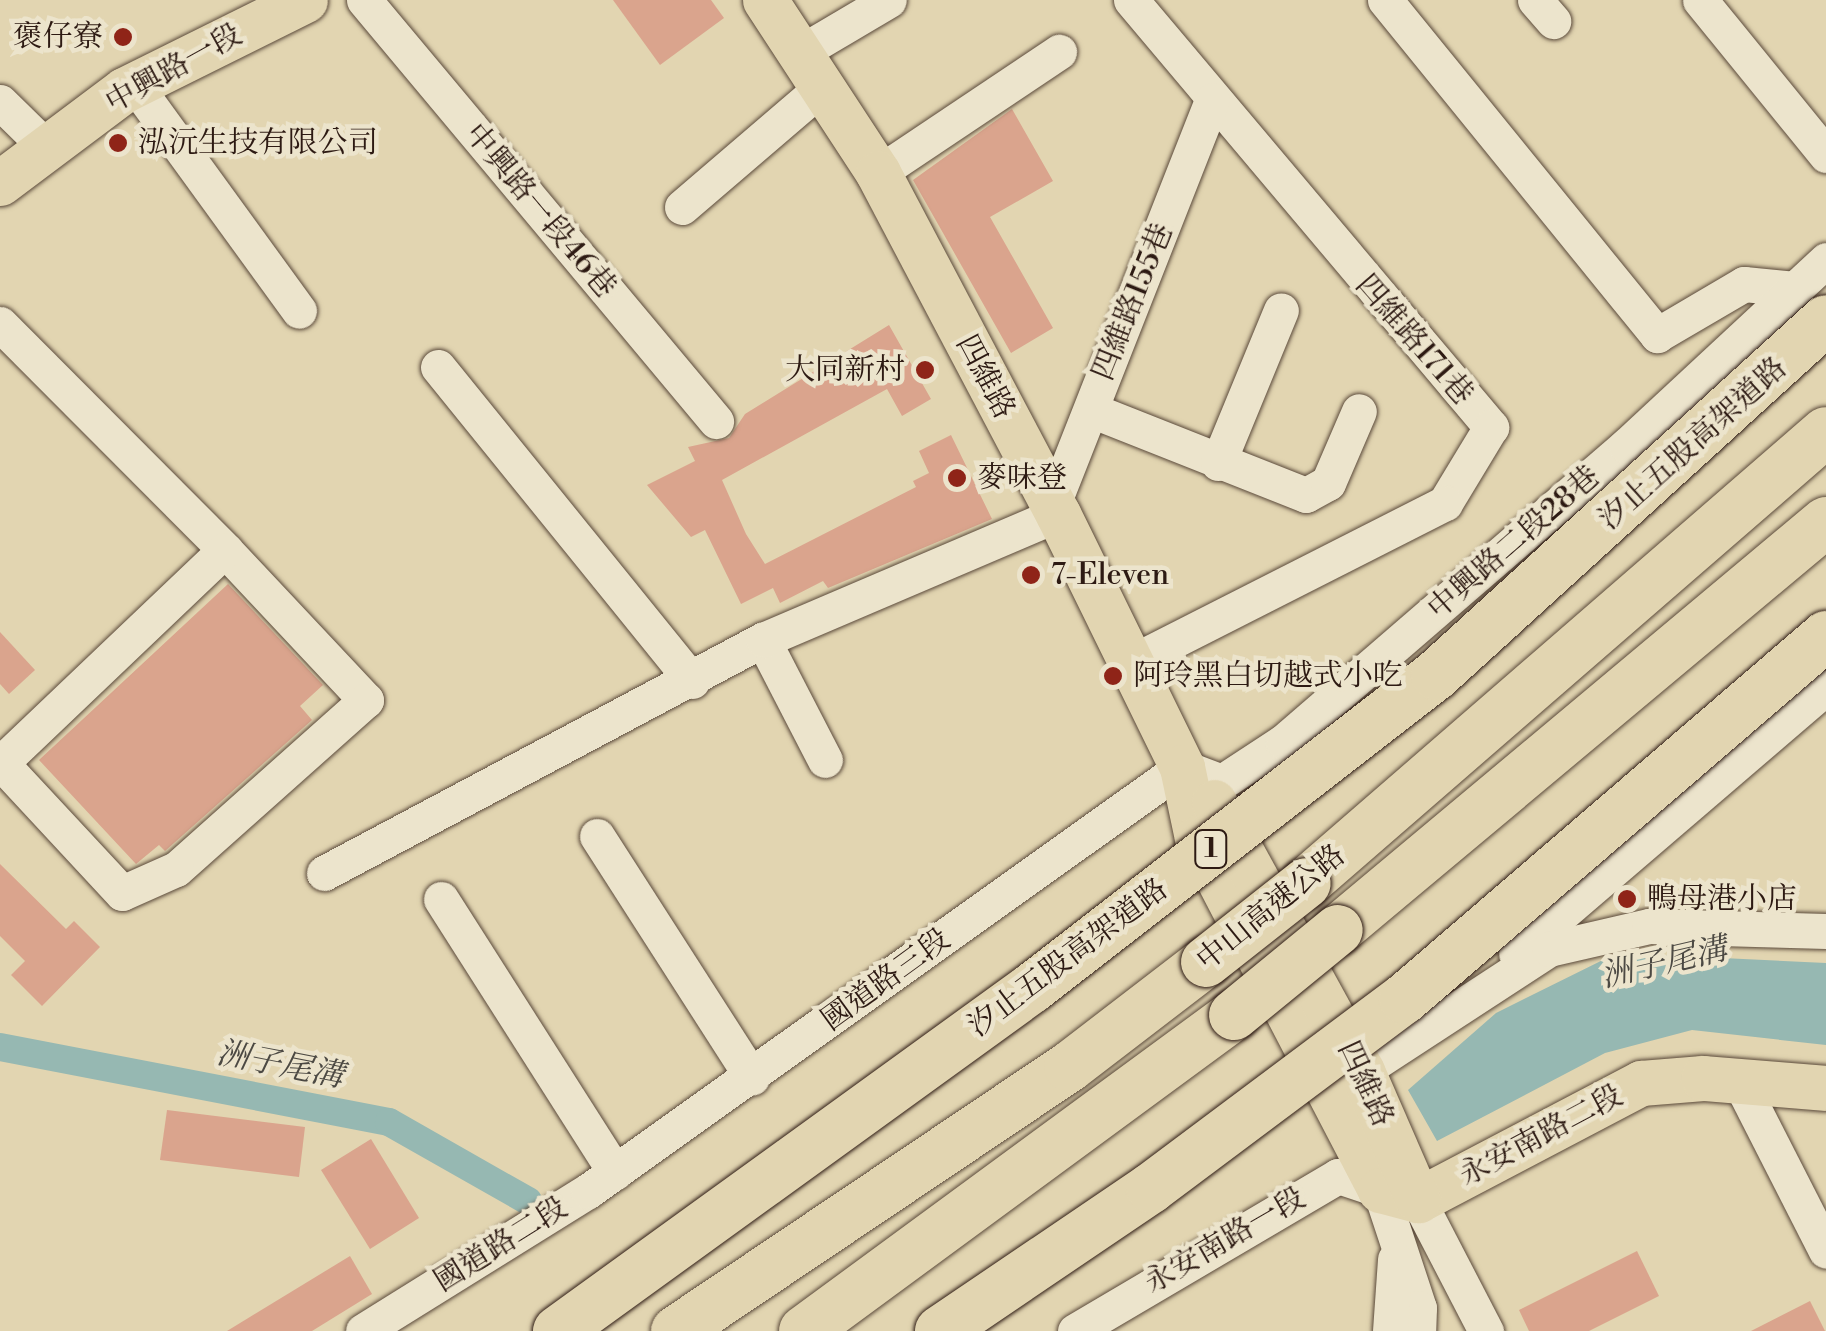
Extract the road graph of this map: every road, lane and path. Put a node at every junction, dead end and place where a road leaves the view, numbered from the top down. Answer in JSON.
{"nodes":[{"id":1,"x":305,"y":0,"type":"edge"},
{"id":2,"x":364,"y":0,"type":"edge"},
{"id":3,"x":765,"y":0,"type":"edge"},
{"id":4,"x":889,"y":0,"type":"edge"},
{"id":5,"x":1131,"y":0,"type":"edge"},
{"id":6,"x":1385,"y":0,"type":"edge"},
{"id":7,"x":1700,"y":0,"type":"edge"},
{"id":8,"x":1060,"y":52,"type":"dead end"},
{"id":9,"x":812,"y":69,"type":"junction"},
{"id":10,"x":134,"y":85,"type":"junction"},
{"id":11,"x":1212,"y":100,"type":"junction"},
{"id":12,"x":0,"y":102,"type":"edge"},
{"id":13,"x":47,"y":148,"type":"junction"},
{"id":14,"x":1826,"y":155,"type":"edge"},
{"id":15,"x":878,"y":173,"type":"junction"},
{"id":16,"x":0,"y":182,"type":"edge"},
{"id":17,"x":682,"y":207,"type":"dead end"},
{"id":18,"x":1826,"y":260,"type":"edge"},
{"id":19,"x":1810,"y":304,"type":"edge"},
{"id":20,"x":1282,"y":310,"type":"dead end"},
{"id":21,"x":299,"y":311,"type":"dead end"},
{"id":22,"x":0,"y":324,"type":"edge"},
{"id":23,"x":438,"y":367,"type":"dead end"},
{"id":24,"x":1091,"y":410,"type":"junction"},
{"id":25,"x":1359,"y":411,"type":"dead end"},
{"id":26,"x":716,"y":422,"type":"dead end"},
{"id":27,"x":1826,"y":432,"type":"edge"},
{"id":28,"x":1218,"y":463,"type":"junction"},
{"id":29,"x":1055,"y":509,"type":"junction"},
{"id":30,"x":1826,"y":522,"type":"edge"},
{"id":31,"x":225,"y":550,"type":"junction"},
{"id":32,"x":1826,"y":636,"type":"edge"},
{"id":33,"x":763,"y":640,"type":"junction"},
{"id":34,"x":1134,"y":660,"type":"junction"},
{"id":35,"x":692,"y":682,"type":"junction"},
{"id":36,"x":1826,"y":687,"type":"edge"},
{"id":37,"x":826,"y":760,"type":"dead end"},
{"id":38,"x":1182,"y":767,"type":"junction"},
{"id":39,"x":597,"y":836,"type":"dead end"},
{"id":40,"x":324,"y":873,"type":"dead end"},
{"id":41,"x":441,"y":900,"type":"dead end"},
{"id":42,"x":1826,"y":931,"type":"edge"},
{"id":43,"x":1458,"y":1002,"type":"junction"},
{"id":44,"x":1362,"y":1071,"type":"junction"},
{"id":45,"x":752,"y":1076,"type":"junction"},
{"id":46,"x":1741,"y":1084,"type":"junction"},
{"id":47,"x":1826,"y":1088,"type":"edge"},
{"id":48,"x":601,"y":1182,"type":"junction"},
{"id":49,"x":1398,"y":1209,"type":"junction"},
{"id":50,"x":1826,"y":1251,"type":"edge"},
{"id":51,"x":363,"y":1331,"type":"edge"},
{"id":52,"x":558,"y":1331,"type":"edge"},
{"id":53,"x":676,"y":1331,"type":"edge"},
{"id":54,"x":804,"y":1331,"type":"edge"},
{"id":55,"x":940,"y":1331,"type":"edge"},
{"id":56,"x":1075,"y":1331,"type":"edge"},
{"id":57,"x":1390,"y":1331,"type":"edge"},
{"id":58,"x":1418,"y":1331,"type":"edge"},
{"id":59,"x":1486,"y":1331,"type":"edge"}],
"edges":[{"from":1,"to":10,"type":"main road","name":"中興路一段"},
{"from":2,"to":26,"type":"street","name":"中興路一段46巷"},
{"from":3,"to":9,"type":"main road","name":"四維路"},
{"from":4,"to":9,"type":"street"},
{"from":5,"to":11,"type":"street"},
{"from":6,"to":19,"type":"street"},
{"from":7,"to":14,"type":"street"},
{"from":8,"to":15,"type":"street"},
{"from":9,"to":15,"type":"main road","name":"四維路"},
{"from":9,"to":17,"type":"street"},
{"from":10,"to":13,"type":"main road","name":"中興路一段"},
{"from":10,"to":21,"type":"street"},
{"from":11,"to":24,"type":"street","name":"四維路155巷"},
{"from":11,"to":34,"type":"street","name":"四維路171巷"},
{"from":12,"to":13,"type":"street"},
{"from":13,"to":16,"type":"main road","name":"中興路一段"},
{"from":15,"to":29,"type":"main road","name":"四維路"},
{"from":18,"to":19,"type":"street","name":"中興路二段28巷"},
{"from":19,"to":38,"type":"street","name":"中興路二段28巷"},
{"from":19,"to":52,"type":"highway","name":"汐止五股高架道路","number":"1","bridge":true},
{"from":20,"to":28,"type":"street"},
{"from":22,"to":31,"type":"street"},
{"from":23,"to":35,"type":"street"},
{"from":24,"to":28,"type":"street"},
{"from":24,"to":29,"type":"street","name":"四維路155巷"},
{"from":25,"to":28,"type":"street"},
{"from":27,"to":53,"type":"highway","name":"中山高速公路","bridge":true},
{"from":29,"to":33,"type":"street"},
{"from":29,"to":34,"type":"main road","name":"四維路"},
{"from":30,"to":54,"type":"highway","name":"中山高速公路","bridge":true},
{"from":31,"to":31,"type":"street"},
{"from":32,"to":55,"type":"highway","bridge":true},
{"from":33,"to":35,"type":"street"},
{"from":33,"to":37,"type":"street"},
{"from":34,"to":38,"type":"main road","name":"四維路"},
{"from":35,"to":40,"type":"street"},
{"from":36,"to":43,"type":"street"},
{"from":38,"to":44,"type":"main road","name":"四維路"},
{"from":38,"to":45,"type":"street","name":"國道路三段"},
{"from":38,"to":49,"type":"main road","name":"四維路"},
{"from":39,"to":45,"type":"street"},
{"from":41,"to":48,"type":"street"},
{"from":42,"to":43,"type":"street"},
{"from":43,"to":44,"type":"street"},
{"from":44,"to":49,"type":"main road","name":"四維路"},
{"from":45,"to":48,"type":"street","name":"國道路三段"},
{"from":46,"to":47,"type":"main road","name":"永安南路二段"},
{"from":46,"to":49,"type":"main road","name":"永安南路二段"},
{"from":46,"to":50,"type":"street"},
{"from":48,"to":51,"type":"street","name":"國道路二段"},
{"from":49,"to":56,"type":"street","name":"永安南路一段"},
{"from":49,"to":57,"type":"street"},
{"from":49,"to":58,"type":"street"},
{"from":49,"to":59,"type":"street"}]}
